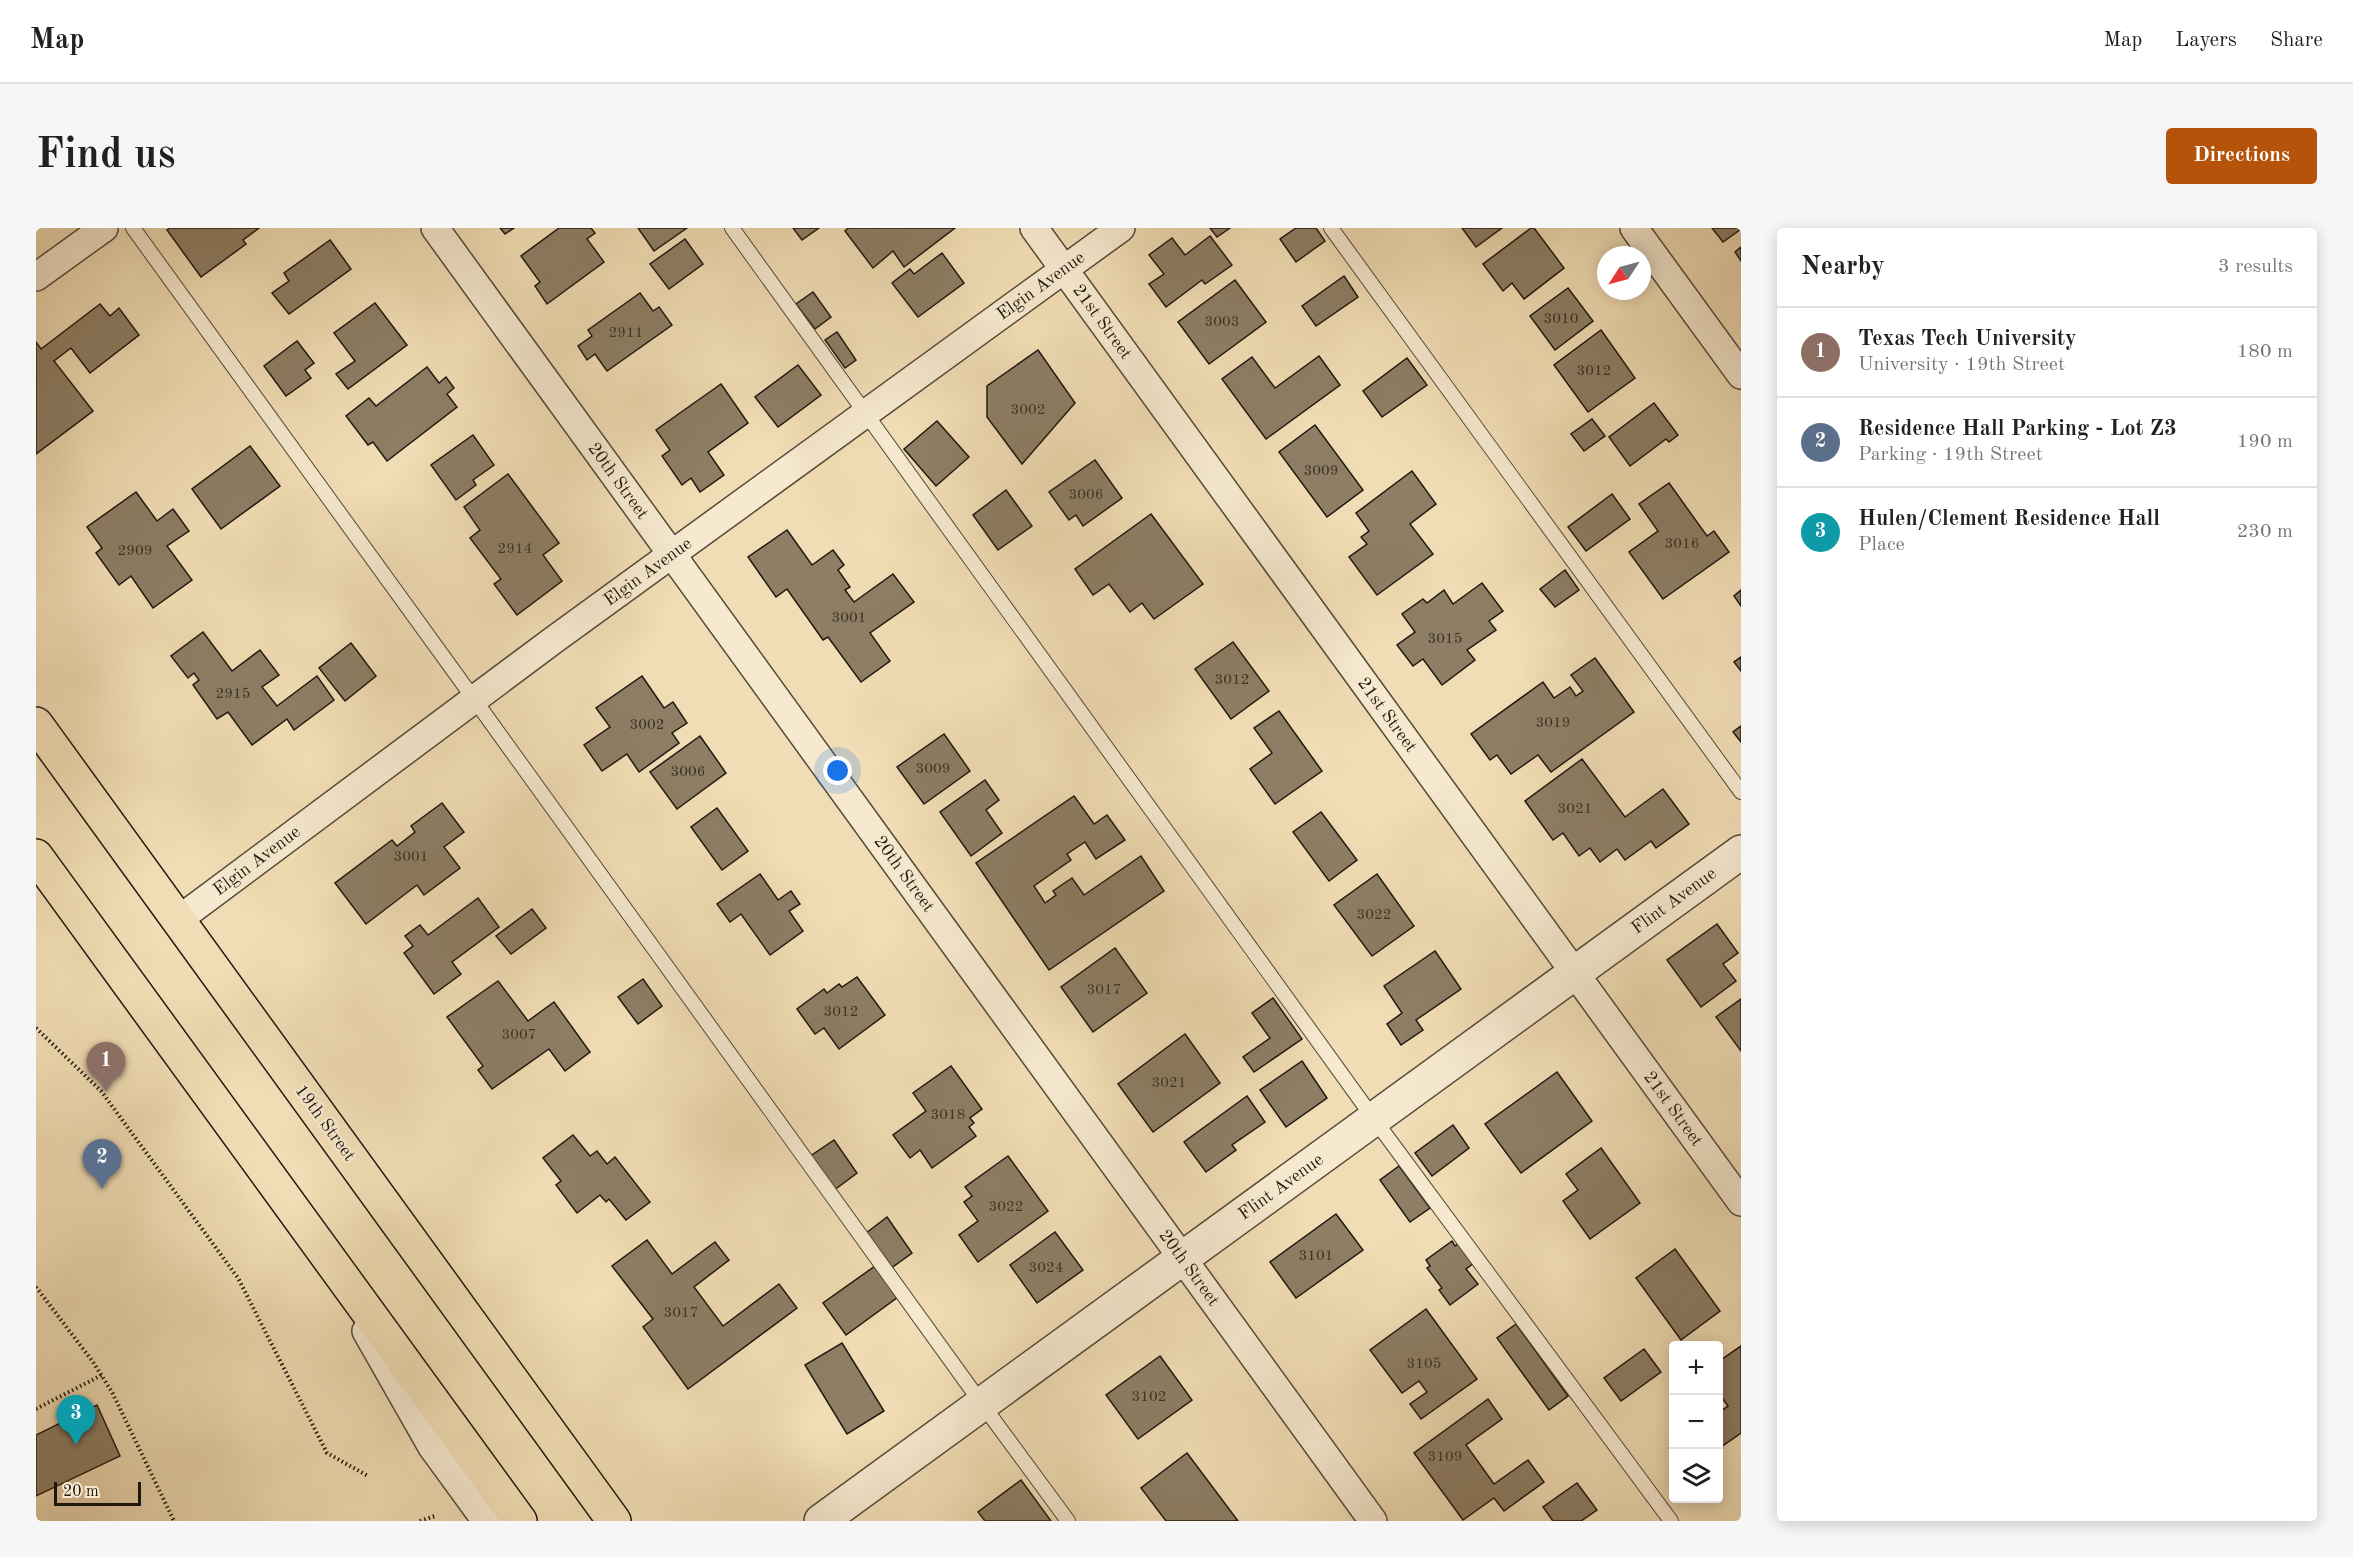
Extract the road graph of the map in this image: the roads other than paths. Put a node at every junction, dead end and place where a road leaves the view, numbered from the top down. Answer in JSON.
{"nodes":[{"id":1,"x":105,"y":228,"type":"edge"},
{"id":2,"x":133,"y":228,"type":"edge"},
{"id":3,"x":435,"y":228,"type":"edge"},
{"id":4,"x":732,"y":228,"type":"edge"},
{"id":5,"x":1034,"y":228,"type":"edge"},
{"id":6,"x":1120,"y":228,"type":"edge"},
{"id":7,"x":1331,"y":228,"type":"edge"},
{"id":8,"x":1634,"y":228,"type":"edge"},
{"id":9,"x":1064,"y":269,"type":"junction"},
{"id":10,"x":36,"y":277,"type":"edge"},
{"id":11,"x":1741,"y":375,"type":"edge"},
{"id":12,"x":866,"y":413,"type":"junction"},
{"id":13,"x":672,"y":554,"type":"junction"},
{"id":14,"x":474,"y":699,"type":"junction"},
{"id":15,"x":36,"y":724,"type":"edge"},
{"id":16,"x":1741,"y":792,"type":"edge"},
{"id":17,"x":1741,"y":852,"type":"edge"},
{"id":18,"x":36,"y":856,"type":"edge"},
{"id":19,"x":178,"y":920,"type":"junction"},
{"id":20,"x":1575,"y":973,"type":"junction"},
{"id":21,"x":1374,"y":1119,"type":"junction"},
{"id":22,"x":1741,"y":1202,"type":"edge"},
{"id":23,"x":305,"y":1226,"type":"junction"},
{"id":24,"x":1182,"y":1258,"type":"junction"},
{"id":25,"x":982,"y":1404,"type":"junction"},
{"id":26,"x":486,"y":1521,"type":"edge"},
{"id":27,"x":520,"y":1521,"type":"edge"},
{"id":28,"x":614,"y":1521,"type":"edge"},
{"id":29,"x":821,"y":1521,"type":"edge"},
{"id":30,"x":1068,"y":1521,"type":"edge"},
{"id":31,"x":1373,"y":1521,"type":"edge"},
{"id":32,"x":1671,"y":1521,"type":"edge"}],
"edges":[{"from":1,"to":10,"type":"street"},
{"from":2,"to":14,"type":"lane"},
{"from":3,"to":13,"type":"street","name":"20th Street"},
{"from":4,"to":12,"type":"lane"},
{"from":5,"to":9,"type":"street","name":"21st Street"},
{"from":6,"to":9,"type":"street","name":"Elgin Avenue"},
{"from":7,"to":16,"type":"lane"},
{"from":8,"to":11,"type":"street"},
{"from":9,"to":12,"type":"street","name":"Elgin Avenue"},
{"from":9,"to":20,"type":"street","name":"21st Street"},
{"from":12,"to":13,"type":"street","name":"Elgin Avenue"},
{"from":12,"to":21,"type":"lane"},
{"from":13,"to":14,"type":"street","name":"Elgin Avenue"},
{"from":13,"to":24,"type":"street","name":"20th Street"},
{"from":14,"to":19,"type":"street","name":"Elgin Avenue"},
{"from":14,"to":25,"type":"lane"},
{"from":15,"to":19,"type":"main road","name":"19th Street"},
{"from":17,"to":20,"type":"street","name":"Flint Avenue"},
{"from":18,"to":23,"type":"main road"},
{"from":19,"to":28,"type":"main road","name":"19th Street"},
{"from":20,"to":21,"type":"street","name":"Flint Avenue"},
{"from":20,"to":22,"type":"street","name":"21st Street"},
{"from":21,"to":24,"type":"street","name":"Flint Avenue"},
{"from":21,"to":32,"type":"lane"},
{"from":23,"to":26,"type":"street"},
{"from":23,"to":27,"type":"main road"},
{"from":24,"to":25,"type":"street","name":"Flint Avenue"},
{"from":24,"to":31,"type":"street","name":"20th Street"},
{"from":25,"to":29,"type":"street","name":"Flint Avenue"},
{"from":25,"to":30,"type":"lane"}]}
